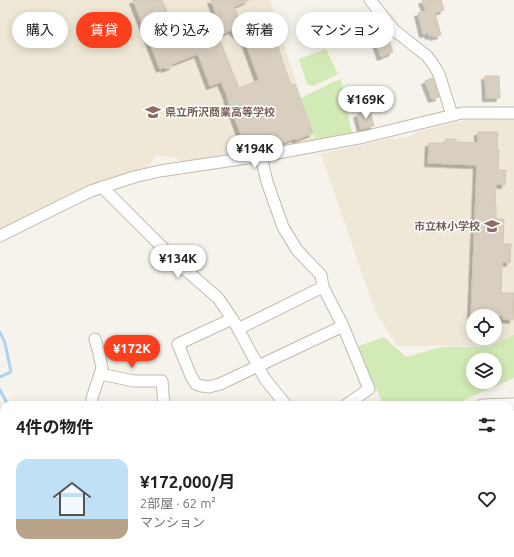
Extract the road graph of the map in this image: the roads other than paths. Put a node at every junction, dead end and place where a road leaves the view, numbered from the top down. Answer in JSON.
{"nodes":[{"id":1,"x":370,"y":0,"type":"edge"},
{"id":2,"x":514,"y":113,"type":"edge"},
{"id":3,"x":452,"y":115,"type":"junction"},
{"id":4,"x":261,"y":156,"type":"junction"},
{"id":5,"x":102,"y":187,"type":"junction"},
{"id":6,"x":0,"y":236,"type":"edge"},
{"id":7,"x":323,"y":287,"type":"junction"},
{"id":8,"x":232,"y":319,"type":"junction"},
{"id":9,"x":343,"y":326,"type":"junction"},
{"id":10,"x":238,"y":329,"type":"junction"},
{"id":11,"x":95,"y":339,"type":"dead end"},
{"id":12,"x":258,"y":366,"type":"junction"},
{"id":13,"x":100,"y":374,"type":"junction"},
{"id":14,"x":92,"y":401,"type":"edge"},
{"id":15,"x":164,"y":401,"type":"edge"},
{"id":16,"x":283,"y":401,"type":"edge"},
{"id":17,"x":352,"y":401,"type":"edge"}],
"edges":[{"from":1,"to":3,"type":"street"},
{"from":2,"to":3,"type":"street"},
{"from":3,"to":4,"type":"street"},
{"from":4,"to":5,"type":"street"},
{"from":4,"to":7,"type":"street"},
{"from":5,"to":6,"type":"street"},
{"from":5,"to":8,"type":"street"},
{"from":7,"to":9,"type":"street"},
{"from":7,"to":10,"type":"street"},
{"from":8,"to":10,"type":"street"},
{"from":8,"to":12,"type":"street"},
{"from":9,"to":12,"type":"street"},
{"from":9,"to":17,"type":"street"},
{"from":10,"to":12,"type":"street"},
{"from":11,"to":13,"type":"street"},
{"from":12,"to":16,"type":"street"},
{"from":13,"to":14,"type":"street"},
{"from":13,"to":15,"type":"street"}]}
